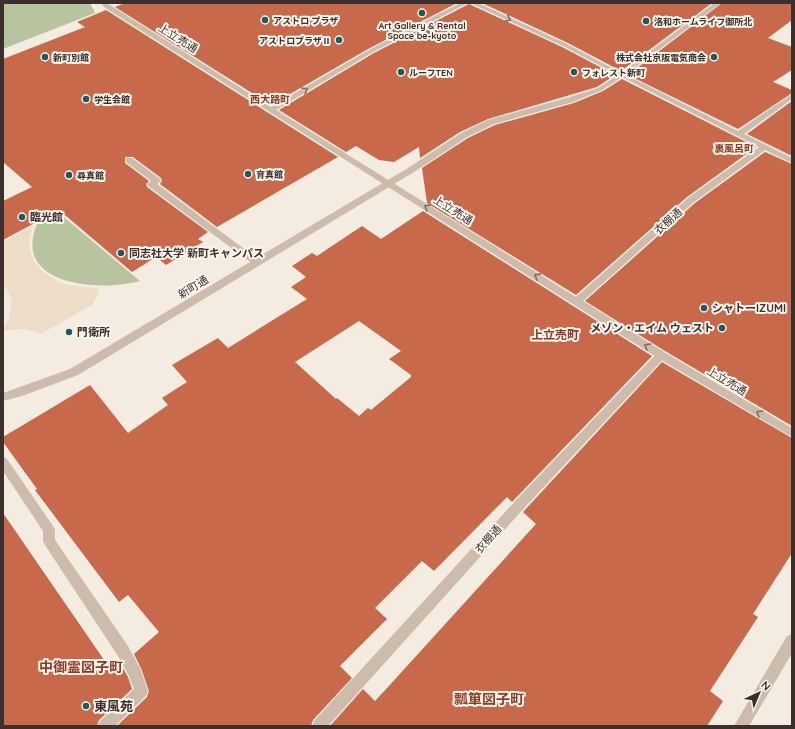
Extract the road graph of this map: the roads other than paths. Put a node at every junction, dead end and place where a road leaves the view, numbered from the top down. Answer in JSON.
{"nodes":[{"id":1,"x":104,"y":3,"type":"edge"},
{"id":2,"x":465,"y":3,"type":"edge"},
{"id":3,"x":473,"y":3,"type":"edge"},
{"id":4,"x":718,"y":3,"type":"edge"},
{"id":5,"x":622,"y":75,"type":"junction"},
{"id":6,"x":792,"y":96,"type":"edge"},
{"id":7,"x":272,"y":109,"type":"junction"},
{"id":8,"x":738,"y":134,"type":"junction"},
{"id":9,"x":764,"y":147,"type":"junction"},
{"id":10,"x":129,"y":160,"type":"dead end"},
{"id":11,"x":792,"y":161,"type":"edge"},
{"id":12,"x":388,"y":183,"type":"junction"},
{"id":13,"x":256,"y":262,"type":"junction"},
{"id":14,"x":577,"y":302,"type":"junction"},
{"id":15,"x":661,"y":355,"type":"junction"},
{"id":16,"x":3,"y":397,"type":"edge"},
{"id":17,"x":792,"y":433,"type":"edge"},
{"id":18,"x":3,"y":462,"type":"edge"},
{"id":19,"x":792,"y":641,"type":"edge"},
{"id":20,"x":105,"y":726,"type":"edge"},
{"id":21,"x":319,"y":726,"type":"edge"},
{"id":22,"x":741,"y":726,"type":"edge"}],
"edges":[{"from":1,"to":7,"type":"street","name":"上立売通"},
{"from":7,"to":2,"type":"street","one_way":true},
{"from":3,"to":5,"type":"street","one_way":true},
{"from":4,"to":5,"type":"street","name":"新町通"},
{"from":5,"to":8,"type":"street"},
{"from":5,"to":12,"type":"street","name":"新町通"},
{"from":6,"to":8,"type":"street"},
{"from":7,"to":12,"type":"street","name":"上立売通"},
{"from":8,"to":9,"type":"street"},
{"from":9,"to":11,"type":"street"},
{"from":9,"to":14,"type":"street","name":"衣棚通"},
{"from":10,"to":13,"type":"street"},
{"from":12,"to":13,"type":"street","name":"新町通"},
{"from":14,"to":12,"type":"street","name":"上立売通","one_way":true},
{"from":13,"to":16,"type":"street","name":"新町通"},
{"from":15,"to":14,"type":"street","name":"上立売通","one_way":true},
{"from":17,"to":15,"type":"street","name":"上立売通","one_way":true},
{"from":15,"to":21,"type":"street","name":"衣棚通"},
{"from":18,"to":20,"type":"street"},
{"from":19,"to":22,"type":"street"}]}
